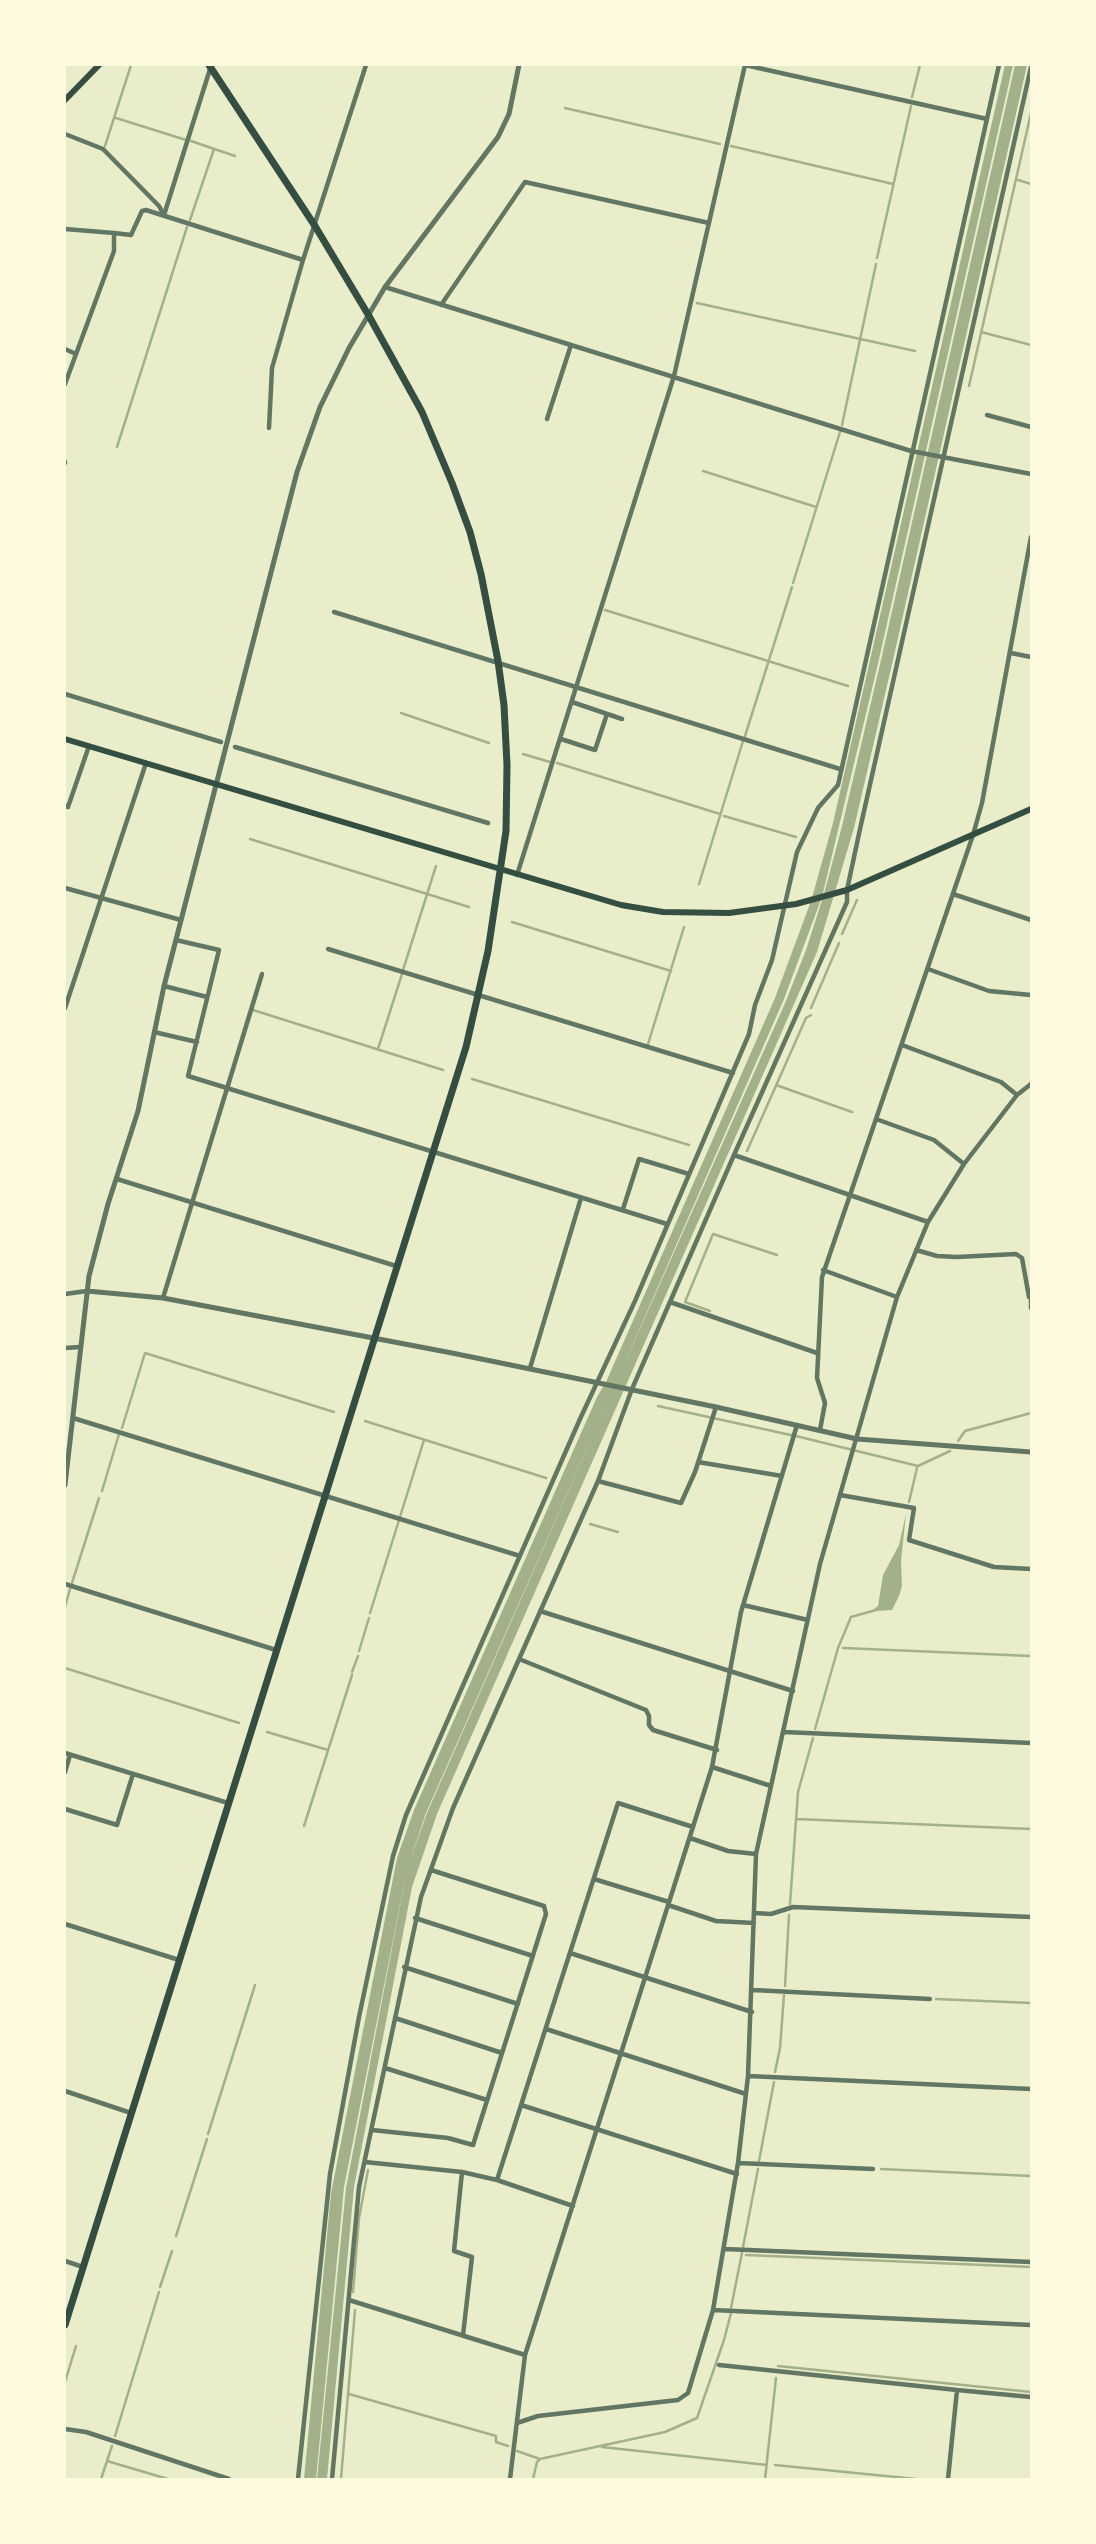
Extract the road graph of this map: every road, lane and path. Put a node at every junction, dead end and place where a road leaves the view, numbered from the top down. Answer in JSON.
{"nodes":[{"id":1,"x":99,"y":65,"type":"edge"},
{"id":2,"x":366,"y":65,"type":"edge"},
{"id":3,"x":519,"y":65,"type":"edge"},
{"id":4,"x":744,"y":65,"type":"edge"},
{"id":5,"x":999,"y":65,"type":"edge"},
{"id":6,"x":210,"y":66,"type":"edge"},
{"id":7,"x":1031,"y":67,"type":"edge"},
{"id":8,"x":65,"y":100,"type":"edge"},
{"id":9,"x":987,"y":119,"type":"junction"},
{"id":10,"x":65,"y":134,"type":"edge"},
{"id":11,"x":164,"y":215,"type":"junction"},
{"id":12,"x":709,"y":223,"type":"junction"},
{"id":13,"x":315,"y":226,"type":"junction"},
{"id":14,"x":66,"y":231,"type":"edge"},
{"id":15,"x":114,"y":233,"type":"junction"},
{"id":16,"x":303,"y":260,"type":"junction"},
{"id":17,"x":386,"y":287,"type":"junction"},
{"id":18,"x":441,"y":305,"type":"junction"},
{"id":19,"x":369,"y":316,"type":"junction"},
{"id":20,"x":571,"y":345,"type":"junction"},
{"id":21,"x":65,"y":349,"type":"edge"},
{"id":22,"x":76,"y":354,"type":"junction"},
{"id":23,"x":674,"y":376,"type":"junction"},
{"id":24,"x":65,"y":384,"type":"edge"},
{"id":25,"x":987,"y":415,"type":"dead end"},
{"id":26,"x":547,"y":419,"type":"dead end"},
{"id":27,"x":1031,"y":427,"type":"edge"},
{"id":28,"x":269,"y":428,"type":"dead end"},
{"id":29,"x":913,"y":452,"type":"junction"},
{"id":30,"x":942,"y":458,"type":"junction"},
{"id":31,"x":1031,"y":474,"type":"edge"},
{"id":32,"x":1031,"y":537,"type":"edge"},
{"id":33,"x":334,"y":612,"type":"dead end"},
{"id":34,"x":1011,"y":653,"type":"junction"},
{"id":35,"x":1031,"y":657,"type":"edge"},
{"id":36,"x":498,"y":662,"type":"junction"},
{"id":37,"x":577,"y":686,"type":"junction"},
{"id":38,"x":65,"y":694,"type":"edge"},
{"id":39,"x":572,"y":702,"type":"junction"},
{"id":40,"x":607,"y":714,"type":"junction"},
{"id":41,"x":622,"y":719,"type":"dead end"},
{"id":42,"x":65,"y":739,"type":"edge"},
{"id":43,"x":561,"y":739,"type":"junction"},
{"id":44,"x":221,"y":742,"type":"dead end"},
{"id":45,"x":89,"y":746,"type":"junction"},
{"id":46,"x":235,"y":747,"type":"dead end"},
{"id":47,"x":146,"y":763,"type":"junction"},
{"id":48,"x":840,"y":769,"type":"junction"},
{"id":49,"x":217,"y":785,"type":"junction"},
{"id":50,"x":65,"y":806,"type":"edge"},
{"id":51,"x":1031,"y":809,"type":"edge"},
{"id":52,"x":488,"y":823,"type":"dead end"},
{"id":53,"x":973,"y":835,"type":"junction"},
{"id":54,"x":501,"y":869,"type":"junction"},
{"id":55,"x":517,"y":874,"type":"junction"},
{"id":56,"x":65,"y":888,"type":"edge"},
{"id":57,"x":847,"y":890,"type":"junction"},
{"id":58,"x":953,"y":894,"type":"junction"},
{"id":59,"x":101,"y":899,"type":"junction"},
{"id":60,"x":782,"y":907,"type":"junction"},
{"id":61,"x":181,"y":920,"type":"junction"},
{"id":62,"x":1031,"y":920,"type":"edge"},
{"id":63,"x":176,"y":940,"type":"junction"},
{"id":64,"x":328,"y":949,"type":"dead end"},
{"id":65,"x":927,"y":969,"type":"junction"},
{"id":66,"x":261,"y":974,"type":"dead end"},
{"id":67,"x":164,"y":986,"type":"junction"},
{"id":68,"x":1031,"y":995,"type":"edge"},
{"id":69,"x":477,"y":996,"type":"junction"},
{"id":70,"x":207,"y":997,"type":"junction"},
{"id":71,"x":65,"y":1007,"type":"edge"},
{"id":72,"x":153,"y":1031,"type":"junction"},
{"id":73,"x":197,"y":1042,"type":"junction"},
{"id":74,"x":902,"y":1045,"type":"junction"},
{"id":75,"x":733,"y":1073,"type":"junction"},
{"id":76,"x":1031,"y":1084,"type":"edge"},
{"id":77,"x":227,"y":1087,"type":"junction"},
{"id":78,"x":1017,"y":1096,"type":"junction"},
{"id":79,"x":876,"y":1119,"type":"junction"},
{"id":80,"x":433,"y":1151,"type":"junction"},
{"id":81,"x":734,"y":1154,"type":"junction"},
{"id":82,"x":964,"y":1164,"type":"junction"},
{"id":83,"x":689,"y":1174,"type":"junction"},
{"id":84,"x":117,"y":1179,"type":"junction"},
{"id":85,"x":849,"y":1195,"type":"junction"},
{"id":86,"x":582,"y":1199,"type":"junction"},
{"id":87,"x":191,"y":1202,"type":"junction"},
{"id":88,"x":623,"y":1209,"type":"junction"},
{"id":89,"x":928,"y":1222,"type":"junction"},
{"id":90,"x":667,"y":1224,"type":"junction"},
{"id":91,"x":916,"y":1250,"type":"junction"},
{"id":92,"x":396,"y":1266,"type":"junction"},
{"id":93,"x":824,"y":1270,"type":"junction"},
{"id":94,"x":87,"y":1292,"type":"junction"},
{"id":95,"x":65,"y":1294,"type":"edge"},
{"id":96,"x":897,"y":1297,"type":"junction"},
{"id":97,"x":1030,"y":1297,"type":"edge"},
{"id":98,"x":163,"y":1298,"type":"junction"},
{"id":99,"x":670,"y":1302,"type":"junction"},
{"id":100,"x":1031,"y":1308,"type":"edge"},
{"id":101,"x":373,"y":1338,"type":"junction"},
{"id":102,"x":80,"y":1347,"type":"junction"},
{"id":103,"x":65,"y":1348,"type":"edge"},
{"id":104,"x":817,"y":1353,"type":"junction"},
{"id":105,"x":530,"y":1368,"type":"junction"},
{"id":106,"x":600,"y":1382,"type":"junction"},
{"id":107,"x":632,"y":1389,"type":"junction"},
{"id":108,"x":715,"y":1410,"type":"junction"},
{"id":109,"x":72,"y":1419,"type":"junction"},
{"id":110,"x":796,"y":1428,"type":"junction"},
{"id":111,"x":820,"y":1430,"type":"junction"},
{"id":112,"x":857,"y":1439,"type":"junction"},
{"id":113,"x":1031,"y":1452,"type":"edge"},
{"id":114,"x":698,"y":1462,"type":"junction"},
{"id":115,"x":66,"y":1464,"type":"edge"},
{"id":116,"x":782,"y":1476,"type":"junction"},
{"id":117,"x":598,"y":1481,"type":"junction"},
{"id":118,"x":65,"y":1485,"type":"edge"},
{"id":119,"x":841,"y":1494,"type":"junction"},
{"id":120,"x":325,"y":1495,"type":"junction"},
{"id":121,"x":520,"y":1556,"type":"junction"},
{"id":122,"x":1031,"y":1569,"type":"edge"},
{"id":123,"x":65,"y":1584,"type":"edge"},
{"id":124,"x":743,"y":1605,"type":"junction"},
{"id":125,"x":540,"y":1611,"type":"junction"},
{"id":126,"x":808,"y":1620,"type":"junction"},
{"id":127,"x":276,"y":1650,"type":"junction"},
{"id":128,"x":519,"y":1659,"type":"junction"},
{"id":129,"x":730,"y":1672,"type":"junction"},
{"id":130,"x":793,"y":1691,"type":"junction"},
{"id":131,"x":784,"y":1732,"type":"junction"},
{"id":132,"x":1031,"y":1743,"type":"edge"},
{"id":133,"x":717,"y":1750,"type":"junction"},
{"id":134,"x":67,"y":1754,"type":"edge"},
{"id":135,"x":712,"y":1767,"type":"junction"},
{"id":136,"x":65,"y":1772,"type":"edge"},
{"id":137,"x":133,"y":1774,"type":"junction"},
{"id":138,"x":771,"y":1786,"type":"junction"},
{"id":139,"x":228,"y":1803,"type":"junction"},
{"id":140,"x":65,"y":1809,"type":"edge"},
{"id":141,"x":693,"y":1828,"type":"junction"},
{"id":142,"x":690,"y":1838,"type":"junction"},
{"id":143,"x":756,"y":1854,"type":"junction"},
{"id":144,"x":431,"y":1870,"type":"junction"},
{"id":145,"x":594,"y":1878,"type":"junction"},
{"id":146,"x":669,"y":1904,"type":"junction"},
{"id":147,"x":754,"y":1913,"type":"junction"},
{"id":148,"x":1031,"y":1917,"type":"edge"},
{"id":149,"x":415,"y":1918,"type":"junction"},
{"id":150,"x":754,"y":1923,"type":"junction"},
{"id":151,"x":65,"y":1924,"type":"edge"},
{"id":152,"x":570,"y":1954,"type":"junction"},
{"id":153,"x":533,"y":1956,"type":"junction"},
{"id":154,"x":179,"y":1960,"type":"junction"},
{"id":155,"x":404,"y":1967,"type":"junction"},
{"id":156,"x":645,"y":1978,"type":"junction"},
{"id":157,"x":753,"y":1990,"type":"junction"},
{"id":158,"x":930,"y":1999,"type":"dead end"},
{"id":159,"x":518,"y":2004,"type":"junction"},
{"id":160,"x":752,"y":2012,"type":"junction"},
{"id":161,"x":395,"y":2018,"type":"junction"},
{"id":162,"x":545,"y":2029,"type":"junction"},
{"id":163,"x":502,"y":2053,"type":"junction"},
{"id":164,"x":622,"y":2053,"type":"junction"},
{"id":165,"x":385,"y":2068,"type":"junction"},
{"id":166,"x":748,"y":2076,"type":"junction"},
{"id":167,"x":1031,"y":2089,"type":"edge"},
{"id":168,"x":65,"y":2091,"type":"edge"},
{"id":169,"x":746,"y":2094,"type":"junction"},
{"id":170,"x":487,"y":2100,"type":"junction"},
{"id":171,"x":521,"y":2105,"type":"junction"},
{"id":172,"x":131,"y":2112,"type":"junction"},
{"id":173,"x":372,"y":2130,"type":"junction"},
{"id":174,"x":597,"y":2130,"type":"junction"},
{"id":175,"x":365,"y":2162,"type":"junction"},
{"id":176,"x":738,"y":2163,"type":"junction"},
{"id":177,"x":873,"y":2169,"type":"dead end"},
{"id":178,"x":463,"y":2172,"type":"junction"},
{"id":179,"x":737,"y":2174,"type":"junction"},
{"id":180,"x":497,"y":2180,"type":"junction"},
{"id":181,"x":573,"y":2206,"type":"junction"},
{"id":182,"x":724,"y":2249,"type":"junction"},
{"id":183,"x":65,"y":2261,"type":"edge"},
{"id":184,"x":1031,"y":2262,"type":"edge"},
{"id":185,"x":83,"y":2267,"type":"junction"},
{"id":186,"x":349,"y":2300,"type":"junction"},
{"id":187,"x":713,"y":2310,"type":"junction"},
{"id":188,"x":65,"y":2325,"type":"edge"},
{"id":189,"x":1031,"y":2325,"type":"edge"},
{"id":190,"x":463,"y":2335,"type":"junction"},
{"id":191,"x":524,"y":2355,"type":"junction"},
{"id":192,"x":719,"y":2365,"type":"dead end"},
{"id":193,"x":957,"y":2390,"type":"junction"},
{"id":194,"x":1031,"y":2397,"type":"edge"},
{"id":195,"x":517,"y":2423,"type":"junction"},
{"id":196,"x":65,"y":2429,"type":"edge"},
{"id":197,"x":229,"y":2479,"type":"edge"},
{"id":198,"x":298,"y":2479,"type":"edge"},
{"id":199,"x":332,"y":2479,"type":"edge"},
{"id":200,"x":510,"y":2479,"type":"edge"},
{"id":201,"x":948,"y":2479,"type":"edge"}],
"edges":[{"from":1,"to":8,"type":"main road"},
{"from":2,"to":13,"type":"street"},
{"from":3,"to":17,"type":"street"},
{"from":4,"to":9,"type":"street"},
{"from":4,"to":12,"type":"street"},
{"from":5,"to":9,"type":"street"},
{"from":6,"to":11,"type":"street"},
{"from":6,"to":13,"type":"highway"},
{"from":7,"to":30,"type":"street"},
{"from":9,"to":29,"type":"street"},
{"from":10,"to":11,"type":"street"},
{"from":11,"to":15,"type":"street"},
{"from":11,"to":16,"type":"street"},
{"from":12,"to":18,"type":"street"},
{"from":12,"to":23,"type":"street"},
{"from":13,"to":16,"type":"street"},
{"from":13,"to":19,"type":"highway"},
{"from":14,"to":15,"type":"street"},
{"from":15,"to":22,"type":"street"},
{"from":16,"to":28,"type":"street"},
{"from":17,"to":18,"type":"street"},
{"from":17,"to":19,"type":"street"},
{"from":18,"to":20,"type":"street"},
{"from":19,"to":36,"type":"highway"},
{"from":19,"to":49,"type":"street"},
{"from":20,"to":23,"type":"street"},
{"from":20,"to":26,"type":"street"},
{"from":21,"to":22,"type":"street"},
{"from":22,"to":24,"type":"street"},
{"from":23,"to":29,"type":"street"},
{"from":23,"to":37,"type":"street"},
{"from":25,"to":27,"type":"street"},
{"from":29,"to":30,"type":"street"},
{"from":29,"to":48,"type":"street"},
{"from":30,"to":31,"type":"street"},
{"from":30,"to":57,"type":"street"},
{"from":32,"to":34,"type":"street"},
{"from":33,"to":36,"type":"street"},
{"from":34,"to":35,"type":"street"},
{"from":34,"to":53,"type":"street"},
{"from":36,"to":37,"type":"street"},
{"from":36,"to":54,"type":"highway"},
{"from":37,"to":39,"type":"street"},
{"from":37,"to":48,"type":"street"},
{"from":38,"to":44,"type":"street"},
{"from":39,"to":40,"type":"street"},
{"from":39,"to":43,"type":"street"},
{"from":40,"to":41,"type":"street"},
{"from":40,"to":43,"type":"street"},
{"from":42,"to":45,"type":"main road"},
{"from":43,"to":55,"type":"street"},
{"from":45,"to":47,"type":"main road"},
{"from":45,"to":50,"type":"street"},
{"from":46,"to":52,"type":"street"},
{"from":47,"to":49,"type":"main road"},
{"from":47,"to":59,"type":"street"},
{"from":48,"to":60,"type":"street"},
{"from":49,"to":54,"type":"main road"},
{"from":49,"to":61,"type":"street"},
{"from":51,"to":53,"type":"main road"},
{"from":53,"to":57,"type":"main road"},
{"from":53,"to":58,"type":"street"},
{"from":54,"to":55,"type":"main road"},
{"from":54,"to":69,"type":"highway"},
{"from":55,"to":60,"type":"main road"},
{"from":56,"to":59,"type":"street"},
{"from":57,"to":60,"type":"main road"},
{"from":57,"to":81,"type":"street"},
{"from":58,"to":62,"type":"street"},
{"from":58,"to":65,"type":"street"},
{"from":59,"to":61,"type":"street"},
{"from":59,"to":71,"type":"street"},
{"from":60,"to":75,"type":"street"},
{"from":61,"to":63,"type":"street"},
{"from":63,"to":67,"type":"street"},
{"from":63,"to":70,"type":"street"},
{"from":64,"to":69,"type":"street"},
{"from":65,"to":68,"type":"street"},
{"from":65,"to":74,"type":"street"},
{"from":66,"to":77,"type":"street"},
{"from":67,"to":70,"type":"street"},
{"from":67,"to":72,"type":"street"},
{"from":69,"to":75,"type":"street"},
{"from":69,"to":80,"type":"highway"},
{"from":70,"to":73,"type":"street"},
{"from":72,"to":73,"type":"street"},
{"from":72,"to":84,"type":"street"},
{"from":73,"to":77,"type":"street"},
{"from":74,"to":78,"type":"street"},
{"from":74,"to":79,"type":"street"},
{"from":75,"to":83,"type":"street"},
{"from":76,"to":78,"type":"street"},
{"from":77,"to":80,"type":"street"},
{"from":77,"to":87,"type":"street"},
{"from":78,"to":82,"type":"street"},
{"from":79,"to":82,"type":"street"},
{"from":79,"to":85,"type":"street"},
{"from":80,"to":86,"type":"street"},
{"from":80,"to":92,"type":"highway"},
{"from":81,"to":85,"type":"street"},
{"from":81,"to":99,"type":"street"},
{"from":82,"to":89,"type":"street"},
{"from":83,"to":88,"type":"street"},
{"from":83,"to":90,"type":"street"},
{"from":84,"to":87,"type":"street"},
{"from":84,"to":94,"type":"street"},
{"from":85,"to":89,"type":"street"},
{"from":85,"to":93,"type":"street"},
{"from":86,"to":88,"type":"street"},
{"from":86,"to":105,"type":"street"},
{"from":87,"to":92,"type":"street"},
{"from":87,"to":98,"type":"street"},
{"from":88,"to":90,"type":"street"},
{"from":89,"to":91,"type":"street"},
{"from":90,"to":106,"type":"street"},
{"from":91,"to":96,"type":"street"},
{"from":91,"to":97,"type":"street"},
{"from":92,"to":101,"type":"highway"},
{"from":93,"to":96,"type":"street"},
{"from":93,"to":104,"type":"street"},
{"from":94,"to":95,"type":"street"},
{"from":94,"to":98,"type":"street"},
{"from":94,"to":102,"type":"street"},
{"from":96,"to":112,"type":"street"},
{"from":97,"to":100,"type":"street"},
{"from":98,"to":101,"type":"street"},
{"from":99,"to":104,"type":"street"},
{"from":99,"to":107,"type":"street"},
{"from":101,"to":105,"type":"street"},
{"from":101,"to":120,"type":"highway"},
{"from":102,"to":103,"type":"street"},
{"from":102,"to":109,"type":"street"},
{"from":104,"to":111,"type":"street"},
{"from":105,"to":106,"type":"street"},
{"from":106,"to":107,"type":"street"},
{"from":106,"to":121,"type":"street"},
{"from":107,"to":108,"type":"street"},
{"from":107,"to":117,"type":"street"},
{"from":108,"to":110,"type":"street"},
{"from":108,"to":114,"type":"street"},
{"from":109,"to":115,"type":"street"},
{"from":109,"to":120,"type":"street"},
{"from":110,"to":111,"type":"street"},
{"from":110,"to":116,"type":"street"},
{"from":111,"to":112,"type":"street"},
{"from":112,"to":113,"type":"street"},
{"from":112,"to":119,"type":"street"},
{"from":114,"to":116,"type":"street"},
{"from":114,"to":117,"type":"street"},
{"from":115,"to":118,"type":"street"},
{"from":116,"to":124,"type":"street"},
{"from":117,"to":125,"type":"street"},
{"from":119,"to":122,"type":"street"},
{"from":119,"to":126,"type":"street"},
{"from":120,"to":121,"type":"street"},
{"from":120,"to":127,"type":"highway"},
{"from":121,"to":198,"type":"street"},
{"from":123,"to":127,"type":"street"},
{"from":124,"to":126,"type":"street"},
{"from":124,"to":129,"type":"street"},
{"from":125,"to":128,"type":"street"},
{"from":125,"to":129,"type":"street"},
{"from":126,"to":130,"type":"street"},
{"from":127,"to":139,"type":"highway"},
{"from":128,"to":133,"type":"street"},
{"from":128,"to":144,"type":"street"},
{"from":129,"to":130,"type":"street"},
{"from":129,"to":133,"type":"street"},
{"from":130,"to":131,"type":"street"},
{"from":131,"to":132,"type":"street"},
{"from":131,"to":138,"type":"street"},
{"from":133,"to":135,"type":"street"},
{"from":134,"to":136,"type":"street"},
{"from":134,"to":137,"type":"street"},
{"from":135,"to":138,"type":"street"},
{"from":135,"to":141,"type":"street"},
{"from":137,"to":139,"type":"street"},
{"from":137,"to":140,"type":"street"},
{"from":138,"to":143,"type":"street"},
{"from":139,"to":154,"type":"highway"},
{"from":141,"to":142,"type":"street"},
{"from":141,"to":145,"type":"street"},
{"from":142,"to":143,"type":"street"},
{"from":142,"to":146,"type":"street"},
{"from":143,"to":147,"type":"street"},
{"from":144,"to":149,"type":"street"},
{"from":144,"to":153,"type":"street"},
{"from":145,"to":146,"type":"street"},
{"from":145,"to":152,"type":"street"},
{"from":146,"to":150,"type":"street"},
{"from":146,"to":156,"type":"street"},
{"from":147,"to":148,"type":"street"},
{"from":147,"to":150,"type":"street"},
{"from":149,"to":153,"type":"street"},
{"from":149,"to":155,"type":"street"},
{"from":150,"to":157,"type":"street"},
{"from":151,"to":154,"type":"street"},
{"from":152,"to":156,"type":"street"},
{"from":152,"to":162,"type":"street"},
{"from":153,"to":159,"type":"street"},
{"from":154,"to":172,"type":"highway"},
{"from":155,"to":159,"type":"street"},
{"from":155,"to":161,"type":"street"},
{"from":156,"to":160,"type":"street"},
{"from":156,"to":164,"type":"street"},
{"from":157,"to":158,"type":"street"},
{"from":157,"to":160,"type":"street"},
{"from":159,"to":163,"type":"street"},
{"from":160,"to":166,"type":"street"},
{"from":161,"to":163,"type":"street"},
{"from":161,"to":165,"type":"street"},
{"from":162,"to":164,"type":"street"},
{"from":162,"to":171,"type":"street"},
{"from":163,"to":170,"type":"street"},
{"from":164,"to":169,"type":"street"},
{"from":164,"to":174,"type":"street"},
{"from":165,"to":170,"type":"street"},
{"from":165,"to":173,"type":"street"},
{"from":166,"to":167,"type":"street"},
{"from":166,"to":169,"type":"street"},
{"from":168,"to":172,"type":"street"},
{"from":169,"to":176,"type":"street"},
{"from":170,"to":173,"type":"street"},
{"from":171,"to":174,"type":"street"},
{"from":171,"to":180,"type":"street"},
{"from":172,"to":185,"type":"highway"},
{"from":173,"to":175,"type":"street"},
{"from":174,"to":179,"type":"street"},
{"from":174,"to":181,"type":"street"},
{"from":175,"to":178,"type":"street"},
{"from":175,"to":186,"type":"street"},
{"from":176,"to":177,"type":"street"},
{"from":176,"to":179,"type":"street"},
{"from":178,"to":180,"type":"street"},
{"from":178,"to":190,"type":"street"},
{"from":179,"to":182,"type":"street"},
{"from":180,"to":181,"type":"street"},
{"from":181,"to":191,"type":"street"},
{"from":182,"to":184,"type":"street"},
{"from":182,"to":187,"type":"street"},
{"from":183,"to":185,"type":"street"},
{"from":185,"to":188,"type":"highway"},
{"from":186,"to":190,"type":"street"},
{"from":186,"to":199,"type":"street"},
{"from":187,"to":189,"type":"street"},
{"from":187,"to":195,"type":"street"},
{"from":190,"to":191,"type":"street"},
{"from":191,"to":195,"type":"street"},
{"from":192,"to":193,"type":"street"},
{"from":193,"to":194,"type":"street"},
{"from":193,"to":201,"type":"street"},
{"from":195,"to":200,"type":"street"},
{"from":196,"to":197,"type":"street"}]}
